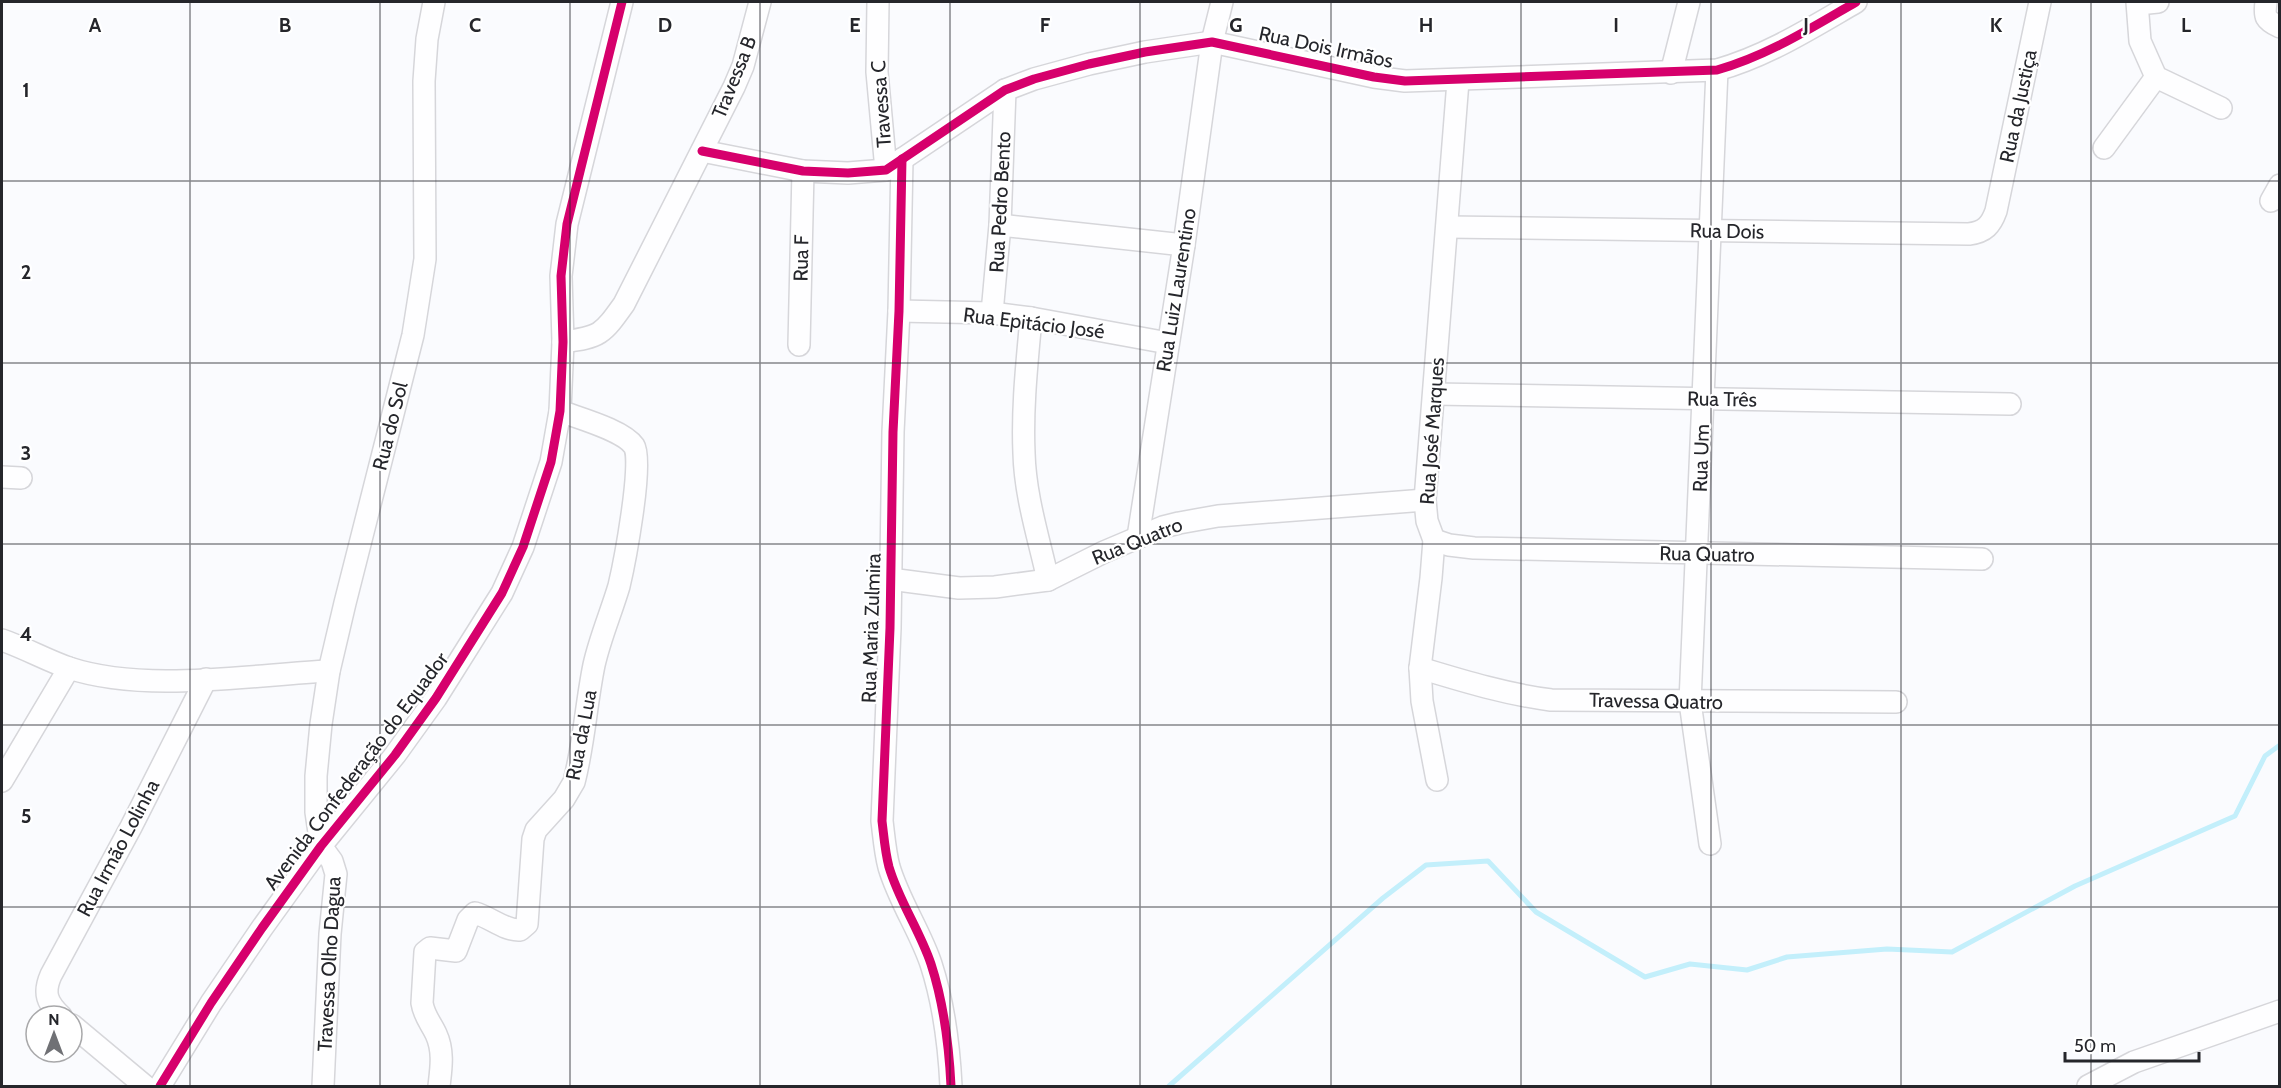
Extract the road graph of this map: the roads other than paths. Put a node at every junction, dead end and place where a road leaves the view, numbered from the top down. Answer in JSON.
{"nodes":[{"id":1,"x":434,"y":2,"type":"edge"},
{"id":2,"x":622,"y":2,"type":"edge"},
{"id":3,"x":760,"y":2,"type":"edge"},
{"id":4,"x":878,"y":2,"type":"edge"},
{"id":5,"x":1222,"y":2,"type":"edge"},
{"id":6,"x":1689,"y":2,"type":"edge"},
{"id":7,"x":1856,"y":2,"type":"edge"},
{"id":8,"x":2040,"y":2,"type":"edge"},
{"id":9,"x":2144,"y":2,"type":"edge"},
{"id":10,"x":2266,"y":2,"type":"edge"},
{"id":11,"x":2280,"y":27,"type":"edge"},
{"id":12,"x":1212,"y":42,"type":"junction"},
{"id":13,"x":1717,"y":70,"type":"junction"},
{"id":14,"x":1671,"y":73,"type":"junction"},
{"id":15,"x":2156,"y":77,"type":"junction"},
{"id":16,"x":1458,"y":81,"type":"junction"},
{"id":17,"x":1005,"y":90,"type":"junction"},
{"id":18,"x":2221,"y":108,"type":"dead end"},
{"id":19,"x":2103,"y":148,"type":"dead end"},
{"id":20,"x":702,"y":151,"type":"junction"},
{"id":21,"x":894,"y":164,"type":"junction"},
{"id":22,"x":803,"y":171,"type":"junction"},
{"id":23,"x":1996,"y":211,"type":"joint"},
{"id":24,"x":1000,"y":225,"type":"junction"},
{"id":25,"x":1447,"y":227,"type":"junction"},
{"id":26,"x":1712,"y":231,"type":"junction"},
{"id":27,"x":1184,"y":245,"type":"junction"},
{"id":28,"x":899,"y":311,"type":"junction"},
{"id":29,"x":992,"y":313,"type":"junction"},
{"id":30,"x":1031,"y":318,"type":"junction"},
{"id":31,"x":563,"y":342,"type":"junction"},
{"id":32,"x":1168,"y":343,"type":"junction"},
{"id":33,"x":799,"y":345,"type":"dead end"},
{"id":34,"x":1434,"y":394,"type":"junction"},
{"id":35,"x":1704,"y":399,"type":"junction"},
{"id":36,"x":2010,"y":404,"type":"dead end"},
{"id":37,"x":560,"y":411,"type":"junction"},
{"id":38,"x":1425,"y":500,"type":"junction"},
{"id":39,"x":1138,"y":537,"type":"junction"},
{"id":40,"x":1434,"y":540,"type":"junction"},
{"id":41,"x":1697,"y":554,"type":"junction"},
{"id":42,"x":1982,"y":559,"type":"dead end"},
{"id":43,"x":890,"y":579,"type":"junction"},
{"id":44,"x":1048,"y":580,"type":"junction"},
{"id":45,"x":2,"y":640,"type":"edge"},
{"id":46,"x":69,"y":668,"type":"junction"},
{"id":47,"x":1420,"y":668,"type":"junction"},
{"id":48,"x":329,"y":671,"type":"junction"},
{"id":49,"x":206,"y":679,"type":"junction"},
{"id":50,"x":1690,"y":702,"type":"junction"},
{"id":51,"x":1896,"y":702,"type":"dead end"},
{"id":52,"x":1437,"y":780,"type":"dead end"},
{"id":53,"x":2,"y":781,"type":"edge"},
{"id":54,"x":1710,"y":844,"type":"dead end"},
{"id":55,"x":321,"y":846,"type":"junction"},
{"id":56,"x":49,"y":1004,"type":"edge"},
{"id":57,"x":2280,"y":1011,"type":"edge"},
{"id":58,"x":84,"y":1035,"type":"edge"},
{"id":59,"x":145,"y":1086,"type":"edge"},
{"id":60,"x":160,"y":1086,"type":"edge"},
{"id":61,"x":323,"y":1086,"type":"edge"},
{"id":62,"x":439,"y":1086,"type":"edge"},
{"id":63,"x":951,"y":1086,"type":"edge"},
{"id":64,"x":2088,"y":1086,"type":"edge"}],
"edges":[{"from":1,"to":48,"type":"street","name":"Rua do Sol"},
{"from":2,"to":31,"type":"street","name":"Avenida Confederação do Equador"},
{"from":3,"to":20,"type":"street","name":"Travessa B"},
{"from":4,"to":21,"type":"street","name":"Travessa C"},
{"from":5,"to":12,"type":"street","name":"Rua Luiz Laurentino"},
{"from":6,"to":14,"type":"street"},
{"from":7,"to":13,"type":"street","name":"Rua Dois Irmãos"},
{"from":8,"to":23,"type":"street","name":"Rua da Justiça"},
{"from":9,"to":15,"type":"street"},
{"from":10,"to":11,"type":"street"},
{"from":12,"to":16,"type":"street","name":"Rua Dois Irmãos"},
{"from":12,"to":17,"type":"street","name":"Rua Dois Irmãos"},
{"from":12,"to":27,"type":"street","name":"Rua Luiz Laurentino"},
{"from":13,"to":14,"type":"street","name":"Rua Dois Irmãos"},
{"from":13,"to":26,"type":"street","name":"Rua Um"},
{"from":14,"to":16,"type":"street","name":"Rua Dois Irmãos"},
{"from":15,"to":18,"type":"street"},
{"from":15,"to":19,"type":"street"},
{"from":16,"to":25,"type":"street","name":"Rua José Marques"},
{"from":17,"to":21,"type":"street","name":"Rua Dois Irmãos"},
{"from":17,"to":24,"type":"street","name":"Rua Pedro Bento"},
{"from":20,"to":22,"type":"street","name":"Rua Dois Irmãos"},
{"from":20,"to":31,"type":"street","name":"Travessa B"},
{"from":21,"to":22,"type":"street","name":"Rua Dois Irmãos"},
{"from":21,"to":28,"type":"street","name":"Rua Maria Zulmira"},
{"from":22,"to":33,"type":"street","name":"Rua F"},
{"from":23,"to":26,"type":"street","name":"Rua Dois"},
{"from":24,"to":27,"type":"street"},
{"from":24,"to":29,"type":"street","name":"Rua Pedro Bento"},
{"from":25,"to":26,"type":"street","name":"Rua Dois"},
{"from":25,"to":34,"type":"street","name":"Rua José Marques"},
{"from":26,"to":35,"type":"street","name":"Rua Um"},
{"from":27,"to":32,"type":"street","name":"Rua Luiz Laurentino"},
{"from":28,"to":29,"type":"street","name":"Rua Epitácio José"},
{"from":28,"to":43,"type":"street","name":"Rua Maria Zulmira"},
{"from":29,"to":30,"type":"street","name":"Rua Epitácio José"},
{"from":30,"to":32,"type":"street","name":"Rua Epitácio José"},
{"from":30,"to":44,"type":"street"},
{"from":31,"to":37,"type":"street","name":"Avenida Confederação do Equador"},
{"from":32,"to":39,"type":"street","name":"Rua Luiz Laurentino"},
{"from":34,"to":35,"type":"street","name":"Rua Três"},
{"from":34,"to":38,"type":"street","name":"Rua José Marques"},
{"from":35,"to":36,"type":"street","name":"Rua Três"},
{"from":35,"to":41,"type":"street","name":"Rua Um"},
{"from":37,"to":55,"type":"street","name":"Avenida Confederação do Equador"},
{"from":37,"to":62,"type":"street","name":"Rua da Lua"},
{"from":38,"to":39,"type":"street","name":"Rua Quatro"},
{"from":38,"to":40,"type":"street","name":"Rua José Marques"},
{"from":39,"to":44,"type":"street","name":"Rua Quatro"},
{"from":40,"to":41,"type":"street","name":"Rua Quatro"},
{"from":40,"to":47,"type":"street","name":"Rua José Marques"},
{"from":41,"to":42,"type":"street","name":"Rua Quatro"},
{"from":41,"to":50,"type":"street","name":"Rua Um"},
{"from":43,"to":44,"type":"street","name":"Rua Quatro"},
{"from":43,"to":63,"type":"street","name":"Rua Maria Zulmira"},
{"from":45,"to":46,"type":"street"},
{"from":46,"to":49,"type":"street"},
{"from":46,"to":53,"type":"street"},
{"from":47,"to":50,"type":"street","name":"Travessa Quatro"},
{"from":47,"to":52,"type":"street","name":"Rua José Marques"},
{"from":48,"to":49,"type":"street"},
{"from":48,"to":55,"type":"street","name":"Rua do Sol"},
{"from":49,"to":56,"type":"street","name":"Rua Irmão Lolinha"},
{"from":50,"to":51,"type":"street","name":"Travessa Quatro"},
{"from":50,"to":54,"type":"street","name":"Rua Um"},
{"from":55,"to":60,"type":"street","name":"Avenida Confederação do Equador"},
{"from":55,"to":61,"type":"street","name":"Travessa Olho Dagua"},
{"from":57,"to":64,"type":"street"},
{"from":58,"to":59,"type":"street"}]}
